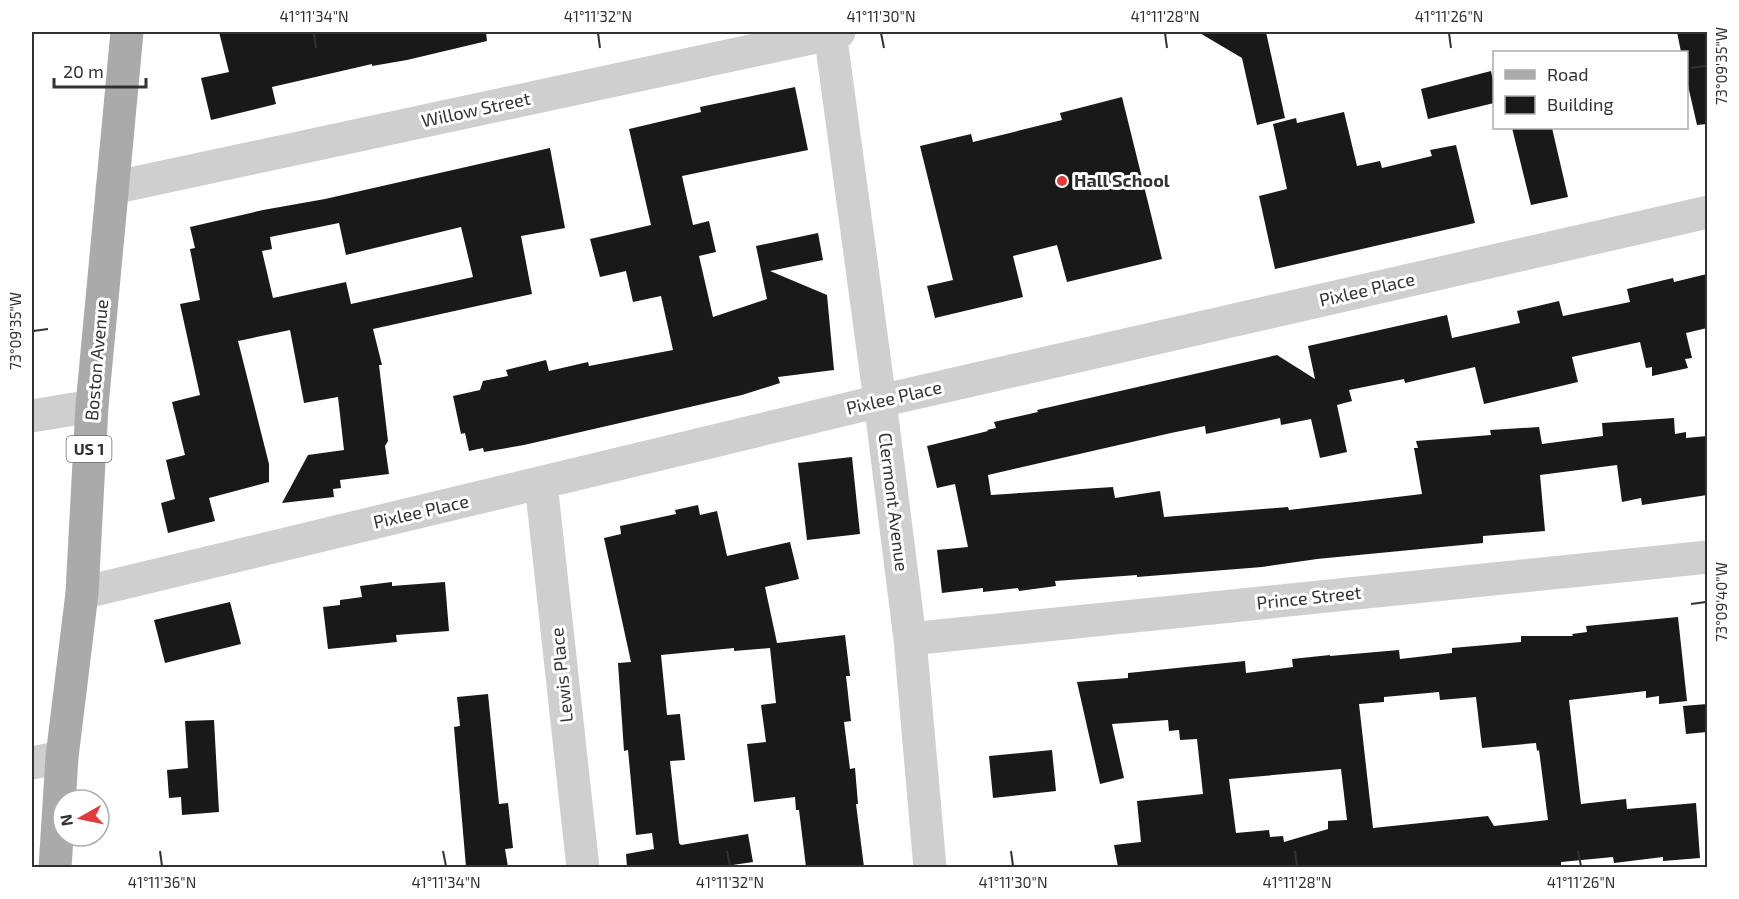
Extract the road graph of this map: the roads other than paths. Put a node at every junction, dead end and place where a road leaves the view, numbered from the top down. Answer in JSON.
{"nodes":[{"id":1,"x":128,"y":32,"type":"edge"},
{"id":2,"x":833,"y":32,"type":"edge"},
{"id":3,"x":112,"y":188,"type":"junction"},
{"id":4,"x":1707,"y":212,"type":"edge"},
{"id":5,"x":880,"y":401,"type":"junction"},
{"id":6,"x":92,"y":406,"type":"junction"},
{"id":7,"x":32,"y":416,"type":"edge"},
{"id":8,"x":541,"y":483,"type":"junction"},
{"id":9,"x":1707,"y":557,"type":"edge"},
{"id":10,"x":82,"y":593,"type":"junction"},
{"id":11,"x":910,"y":639,"type":"junction"},
{"id":12,"x":47,"y":760,"type":"edge"},
{"id":13,"x":54,"y":867,"type":"edge"},
{"id":14,"x":583,"y":867,"type":"edge"},
{"id":15,"x":930,"y":867,"type":"edge"}],
"edges":[{"from":1,"to":3,"type":"main road","name":"Boston Avenue","number":"US 1"},
{"from":2,"to":3,"type":"street","name":"Willow Street"},
{"from":2,"to":5,"type":"street","name":"Clermont Avenue"},
{"from":3,"to":6,"type":"main road","name":"Boston Avenue","number":"US 1"},
{"from":4,"to":5,"type":"street","name":"Pixlee Place"},
{"from":5,"to":8,"type":"street","name":"Pixlee Place"},
{"from":5,"to":11,"type":"street","name":"Clermont Avenue"},
{"from":6,"to":7,"type":"street"},
{"from":6,"to":10,"type":"main road","name":"Boston Avenue","number":"US 1"},
{"from":8,"to":10,"type":"street","name":"Pixlee Place"},
{"from":8,"to":14,"type":"street","name":"Lewis Place"},
{"from":9,"to":11,"type":"street","name":"Prince Street"},
{"from":10,"to":12,"type":"main road","name":"Boston Avenue","number":"US 1"},
{"from":11,"to":15,"type":"street","name":"Clermont Avenue"},
{"from":12,"to":13,"type":"main road","name":"Boston Avenue","number":"US 1"}]}
